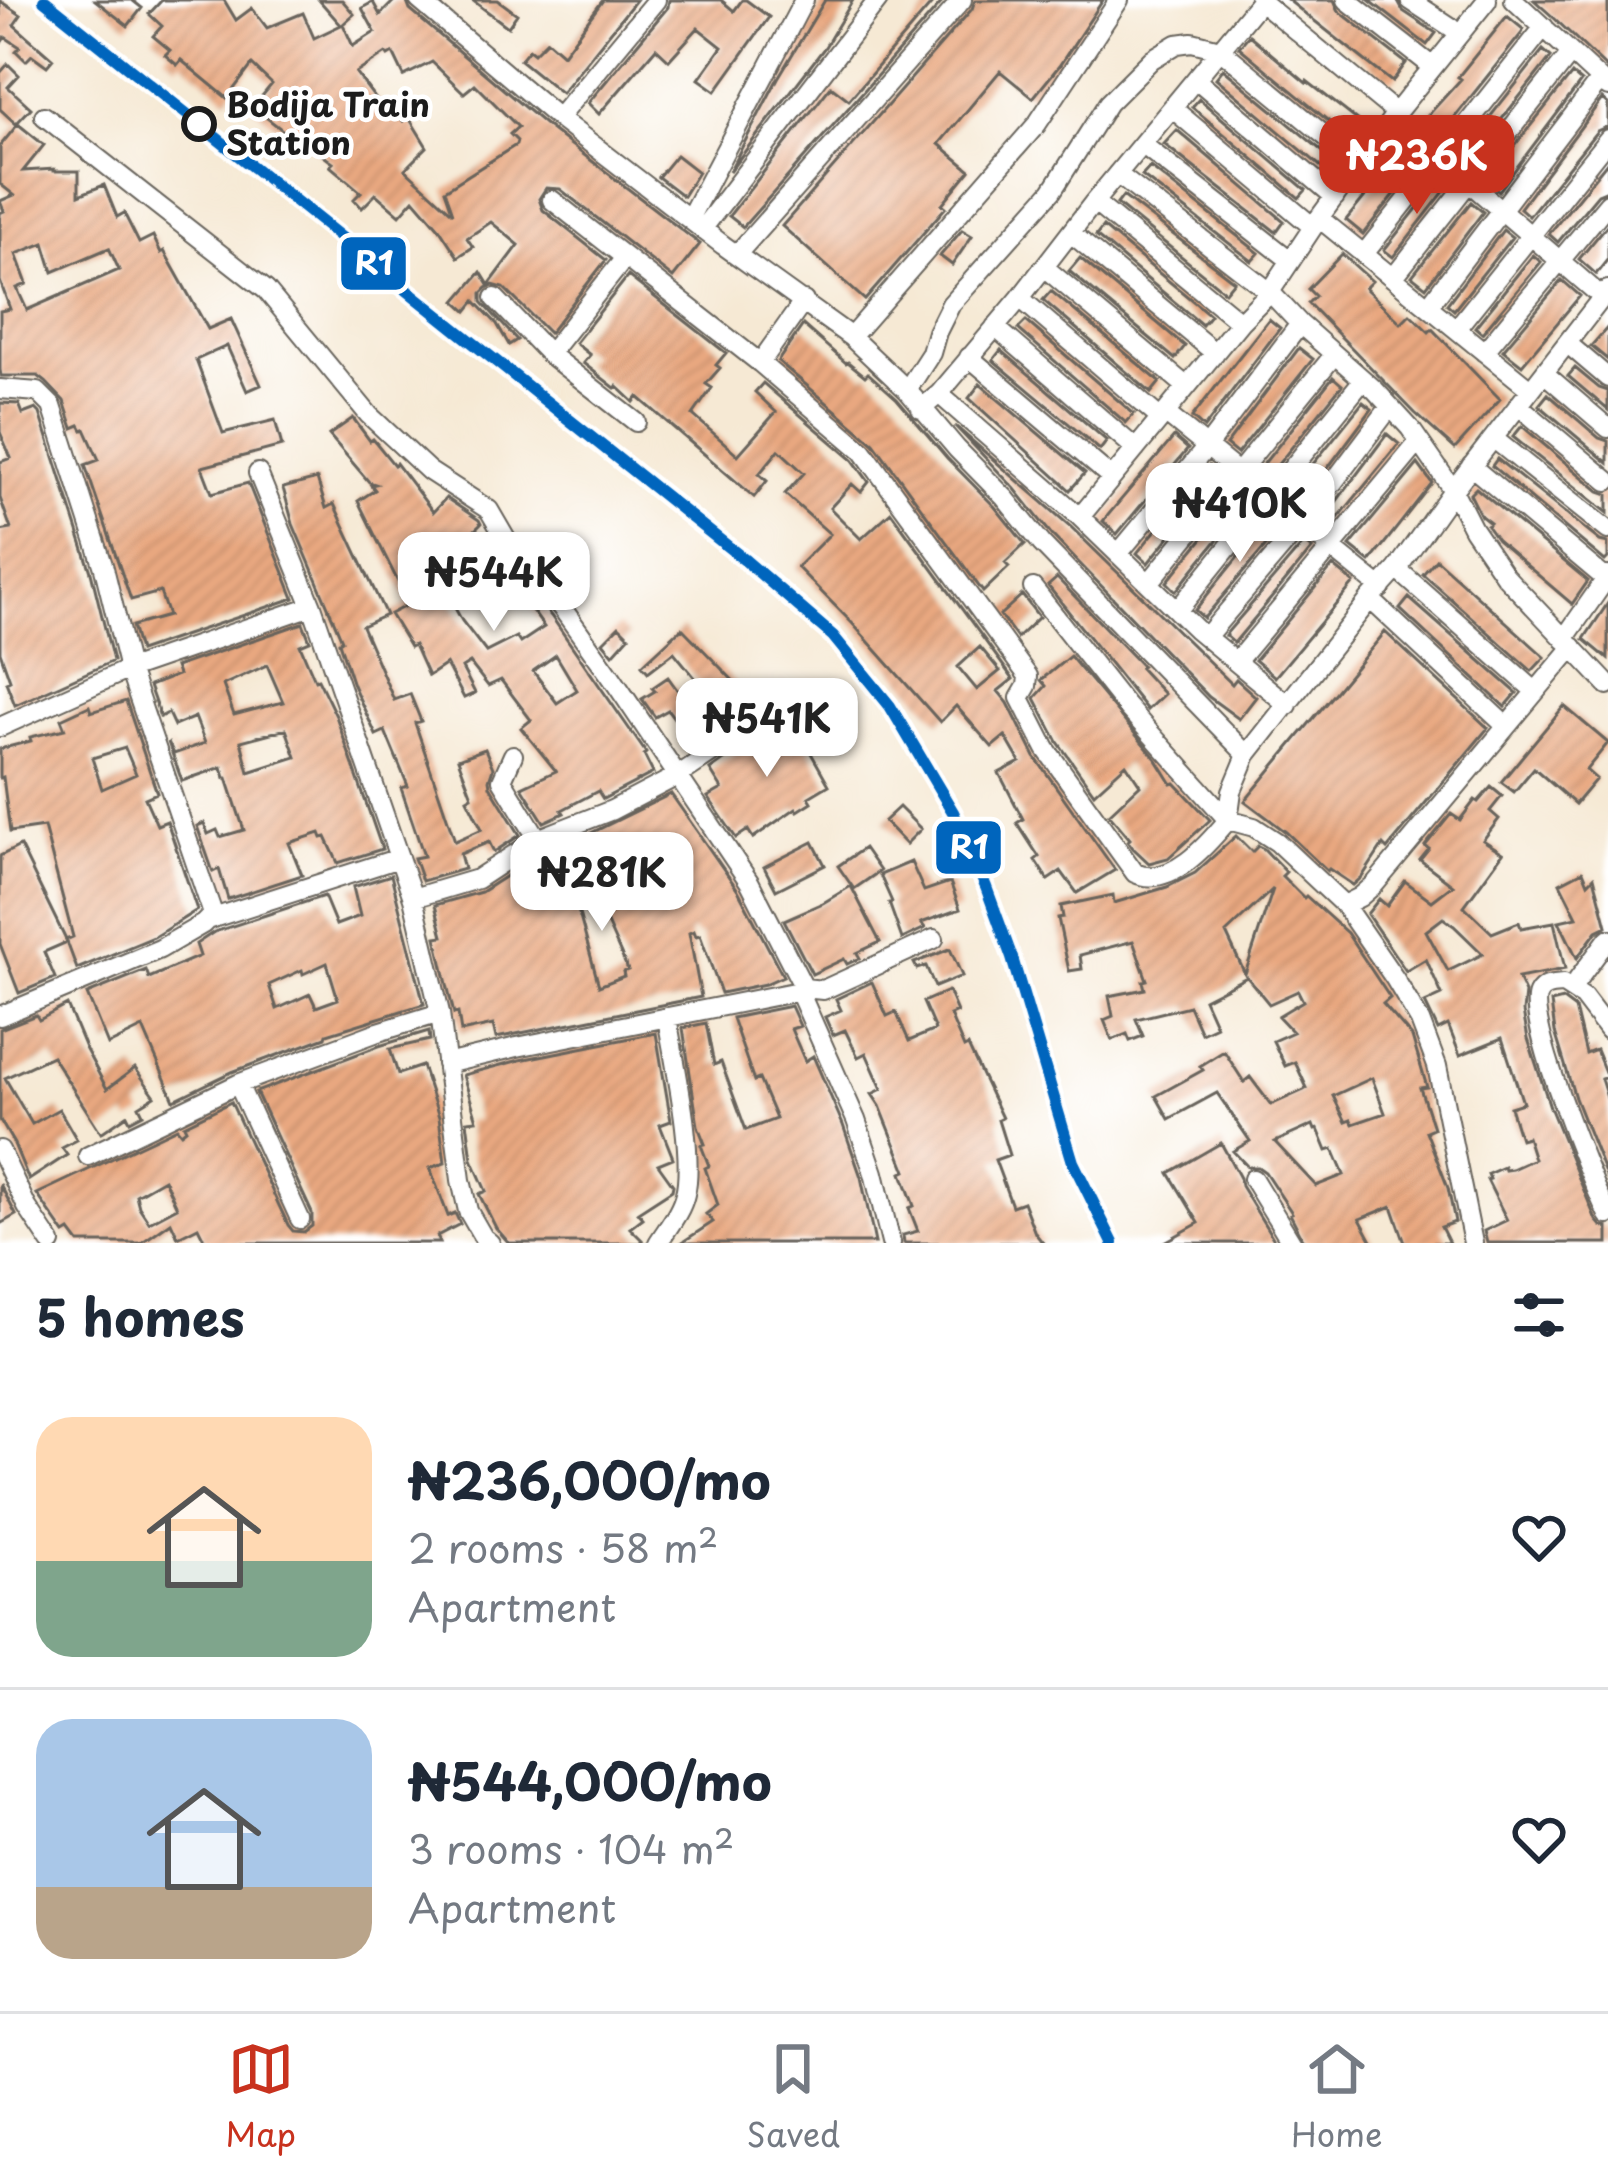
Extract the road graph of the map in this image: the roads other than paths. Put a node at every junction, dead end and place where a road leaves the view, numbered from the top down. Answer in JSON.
{"nodes":[{"id":1,"x":418,"y":0,"type":"edge"},
{"id":2,"x":656,"y":0,"type":"edge"},
{"id":3,"x":878,"y":0,"type":"edge"},
{"id":4,"x":962,"y":0,"type":"edge"},
{"id":5,"x":1119,"y":0,"type":"edge"},
{"id":6,"x":1259,"y":0,"type":"edge"},
{"id":7,"x":1347,"y":0,"type":"edge"},
{"id":8,"x":1410,"y":0,"type":"edge"},
{"id":9,"x":1514,"y":0,"type":"edge"},
{"id":10,"x":1484,"y":1,"type":"edge"},
{"id":11,"x":795,"y":4,"type":"edge"},
{"id":12,"x":1544,"y":27,"type":"junction"},
{"id":13,"x":1460,"y":33,"type":"junction"},
{"id":14,"x":1220,"y":49,"type":"junction"},
{"id":15,"x":1570,"y":53,"type":"junction"},
{"id":16,"x":1433,"y":67,"type":"junction"},
{"id":17,"x":1196,"y":79,"type":"junction"},
{"id":18,"x":1604,"y":84,"type":"edge"},
{"id":19,"x":1172,"y":108,"type":"junction"},
{"id":20,"x":1394,"y":115,"type":"junction"},
{"id":21,"x":44,"y":116,"type":"dead end"},
{"id":22,"x":558,"y":118,"type":"junction"},
{"id":23,"x":1608,"y":140,"type":"edge"},
{"id":24,"x":1142,"y":143,"type":"junction"},
{"id":25,"x":1439,"y":160,"type":"junction"},
{"id":26,"x":1358,"y":164,"type":"junction"},
{"id":27,"x":1117,"y":174,"type":"junction"},
{"id":28,"x":1468,"y":183,"type":"junction"},
{"id":29,"x":1335,"y":197,"type":"junction"},
{"id":30,"x":551,"y":200,"type":"dead end"},
{"id":31,"x":1094,"y":202,"type":"junction"},
{"id":32,"x":1608,"y":203,"type":"edge"},
{"id":33,"x":1501,"y":212,"type":"junction"},
{"id":34,"x":696,"y":222,"type":"junction"},
{"id":35,"x":1316,"y":222,"type":"junction"},
{"id":36,"x":1071,"y":233,"type":"junction"},
{"id":37,"x":1531,"y":237,"type":"junction"},
{"id":38,"x":737,"y":254,"type":"junction"},
{"id":39,"x":1364,"y":254,"type":"junction"},
{"id":40,"x":624,"y":259,"type":"junction"},
{"id":41,"x":1290,"y":260,"type":"junction"},
{"id":42,"x":1561,"y":262,"type":"junction"},
{"id":43,"x":1044,"y":267,"type":"junction"},
{"id":44,"x":1393,"y":278,"type":"junction"},
{"id":45,"x":1270,"y":292,"type":"junction"},
{"id":46,"x":495,"y":298,"type":"dead end"},
{"id":47,"x":1020,"y":298,"type":"junction"},
{"id":48,"x":804,"y":301,"type":"junction"},
{"id":49,"x":1603,"y":303,"type":"edge"},
{"id":50,"x":1429,"y":305,"type":"junction"},
{"id":51,"x":1240,"y":322,"type":"junction"},
{"id":52,"x":1300,"y":324,"type":"junction"},
{"id":53,"x":995,"y":327,"type":"junction"},
{"id":54,"x":1456,"y":329,"type":"junction"},
{"id":55,"x":851,"y":337,"type":"junction"},
{"id":56,"x":1568,"y":344,"type":"junction"},
{"id":57,"x":1484,"y":352,"type":"junction"},
{"id":58,"x":1215,"y":353,"type":"junction"},
{"id":59,"x":549,"y":354,"type":"junction"},
{"id":60,"x":1334,"y":355,"type":"junction"},
{"id":61,"x":969,"y":357,"type":"junction"},
{"id":62,"x":760,"y":363,"type":"junction"},
{"id":63,"x":1544,"y":374,"type":"junction"},
{"id":64,"x":1608,"y":378,"type":"edge"},
{"id":65,"x":1363,"y":380,"type":"junction"},
{"id":66,"x":1187,"y":387,"type":"junction"},
{"id":67,"x":0,"y":389,"type":"edge"},
{"id":68,"x":907,"y":390,"type":"junction"},
{"id":69,"x":939,"y":394,"type":"junction"},
{"id":70,"x":1524,"y":397,"type":"junction"},
{"id":71,"x":1390,"y":407,"type":"junction"},
{"id":72,"x":921,"y":409,"type":"junction"},
{"id":73,"x":1163,"y":416,"type":"junction"},
{"id":74,"x":636,"y":422,"type":"dead end"},
{"id":75,"x":1608,"y":428,"type":"edge"},
{"id":76,"x":1494,"y":439,"type":"junction"},
{"id":77,"x":1419,"y":442,"type":"junction"},
{"id":78,"x":1205,"y":448,"type":"junction"},
{"id":79,"x":1136,"y":449,"type":"junction"},
{"id":80,"x":1472,"y":466,"type":"junction"},
{"id":81,"x":1238,"y":472,"type":"junction"},
{"id":82,"x":258,"y":473,"type":"dead end"},
{"id":83,"x":1112,"y":478,"type":"junction"},
{"id":84,"x":1608,"y":481,"type":"edge"},
{"id":85,"x":1453,"y":490,"type":"junction"},
{"id":86,"x":1270,"y":497,"type":"junction"},
{"id":87,"x":1080,"y":517,"type":"junction"},
{"id":88,"x":1302,"y":524,"type":"junction"},
{"id":89,"x":1608,"y":530,"type":"edge"},
{"id":90,"x":1333,"y":548,"type":"junction"},
{"id":91,"x":1118,"y":554,"type":"junction"},
{"id":92,"x":1397,"y":569,"type":"junction"},
{"id":93,"x":1607,"y":577,"type":"edge"},
{"id":94,"x":1149,"y":584,"type":"junction"},
{"id":95,"x":1033,"y":588,"type":"dead end"},
{"id":96,"x":1376,"y":593,"type":"junction"},
{"id":97,"x":312,"y":606,"type":"junction"},
{"id":98,"x":1177,"y":611,"type":"junction"},
{"id":99,"x":1205,"y":637,"type":"junction"},
{"id":100,"x":1569,"y":643,"type":"junction"},
{"id":101,"x":1236,"y":662,"type":"junction"},
{"id":102,"x":129,"y":669,"type":"junction"},
{"id":103,"x":1608,"y":685,"type":"edge"},
{"id":104,"x":1535,"y":691,"type":"junction"},
{"id":105,"x":1288,"y":705,"type":"junction"},
{"id":106,"x":756,"y":723,"type":"dead end"},
{"id":107,"x":1505,"y":725,"type":"junction"},
{"id":108,"x":0,"y":727,"type":"edge"},
{"id":109,"x":512,"y":755,"type":"dead end"},
{"id":110,"x":1247,"y":755,"type":"junction"},
{"id":111,"x":679,"y":775,"type":"junction"},
{"id":112,"x":1228,"y":820,"type":"junction"},
{"id":113,"x":538,"y":839,"type":"junction"},
{"id":114,"x":400,"y":858,"type":"junction"},
{"id":115,"x":413,"y":898,"type":"junction"},
{"id":116,"x":1344,"y":905,"type":"junction"},
{"id":117,"x":210,"y":919,"type":"junction"},
{"id":118,"x":934,"y":939,"type":"dead end"},
{"id":119,"x":1608,"y":939,"type":"edge"},
{"id":120,"x":1570,"y":989,"type":"junction"},
{"id":121,"x":801,"y":990,"type":"junction"},
{"id":122,"x":440,"y":1013,"type":"junction"},
{"id":123,"x":0,"y":1016,"type":"edge"},
{"id":124,"x":667,"y":1017,"type":"junction"},
{"id":125,"x":1608,"y":1030,"type":"edge"},
{"id":126,"x":446,"y":1064,"type":"junction"},
{"id":127,"x":238,"y":1084,"type":"junction"},
{"id":128,"x":0,"y":1150,"type":"edge"},
{"id":129,"x":88,"y":1156,"type":"dead end"},
{"id":130,"x":1253,"y":1179,"type":"dead end"},
{"id":131,"x":1608,"y":1214,"type":"edge"},
{"id":132,"x":300,"y":1219,"type":"dead end"},
{"id":133,"x":51,"y":1243,"type":"edge"},
{"id":134,"x":490,"y":1243,"type":"edge"},
{"id":135,"x":658,"y":1243,"type":"edge"},
{"id":136,"x":891,"y":1243,"type":"edge"},
{"id":137,"x":1292,"y":1243,"type":"edge"},
{"id":138,"x":1473,"y":1243,"type":"edge"}],
"edges":[{"from":1,"to":22,"type":"street"},
{"from":2,"to":22,"type":"street"},
{"from":3,"to":34,"type":"street"},
{"from":4,"to":38,"type":"street"},
{"from":5,"to":55,"type":"street"},
{"from":6,"to":14,"type":"street"},
{"from":6,"to":20,"type":"street"},
{"from":7,"to":16,"type":"street"},
{"from":8,"to":13,"type":"street"},
{"from":9,"to":12,"type":"street"},
{"from":10,"to":13,"type":"street"},
{"from":11,"to":34,"type":"street"},
{"from":12,"to":15,"type":"street"},
{"from":12,"to":25,"type":"street"},
{"from":13,"to":16,"type":"street"},
{"from":14,"to":17,"type":"street"},
{"from":14,"to":26,"type":"street"},
{"from":14,"to":68,"type":"street"},
{"from":15,"to":18,"type":"street"},
{"from":15,"to":28,"type":"street"},
{"from":16,"to":20,"type":"street"},
{"from":17,"to":19,"type":"street"},
{"from":17,"to":29,"type":"street"},
{"from":18,"to":33,"type":"street"},
{"from":19,"to":24,"type":"street"},
{"from":19,"to":35,"type":"street"},
{"from":20,"to":25,"type":"street"},
{"from":20,"to":26,"type":"street"},
{"from":21,"to":111,"type":"street"},
{"from":22,"to":34,"type":"street"},
{"from":23,"to":37,"type":"street"},
{"from":24,"to":27,"type":"street"},
{"from":24,"to":41,"type":"street"},
{"from":25,"to":28,"type":"street"},
{"from":25,"to":39,"type":"street"},
{"from":26,"to":29,"type":"street"},
{"from":27,"to":31,"type":"street"},
{"from":27,"to":45,"type":"street"},
{"from":28,"to":33,"type":"street"},
{"from":28,"to":44,"type":"street"},
{"from":29,"to":35,"type":"street"},
{"from":30,"to":40,"type":"street"},
{"from":31,"to":36,"type":"street"},
{"from":31,"to":51,"type":"street"},
{"from":32,"to":42,"type":"street"},
{"from":33,"to":37,"type":"street"},
{"from":33,"to":50,"type":"street"},
{"from":34,"to":38,"type":"street"},
{"from":35,"to":39,"type":"street"},
{"from":35,"to":41,"type":"street"},
{"from":36,"to":43,"type":"street"},
{"from":36,"to":58,"type":"street"},
{"from":37,"to":42,"type":"street"},
{"from":37,"to":54,"type":"street"},
{"from":38,"to":48,"type":"street"},
{"from":39,"to":44,"type":"street"},
{"from":40,"to":59,"type":"street"},
{"from":40,"to":62,"type":"street"},
{"from":41,"to":45,"type":"street"},
{"from":42,"to":49,"type":"street"},
{"from":42,"to":57,"type":"street"},
{"from":43,"to":47,"type":"street"},
{"from":43,"to":66,"type":"street"},
{"from":44,"to":50,"type":"street"},
{"from":45,"to":51,"type":"street"},
{"from":45,"to":52,"type":"street"},
{"from":46,"to":59,"type":"street"},
{"from":47,"to":53,"type":"street"},
{"from":47,"to":73,"type":"street"},
{"from":48,"to":55,"type":"street"},
{"from":48,"to":62,"type":"street"},
{"from":49,"to":56,"type":"street"},
{"from":50,"to":54,"type":"street"},
{"from":51,"to":58,"type":"street"},
{"from":52,"to":60,"type":"street"},
{"from":52,"to":78,"type":"street"},
{"from":53,"to":61,"type":"street"},
{"from":53,"to":79,"type":"street"},
{"from":54,"to":57,"type":"street"},
{"from":55,"to":68,"type":"street"},
{"from":56,"to":63,"type":"street"},
{"from":56,"to":64,"type":"street"},
{"from":57,"to":70,"type":"street"},
{"from":58,"to":66,"type":"street"},
{"from":59,"to":74,"type":"street"},
{"from":60,"to":65,"type":"street"},
{"from":60,"to":81,"type":"street"},
{"from":61,"to":69,"type":"street"},
{"from":61,"to":83,"type":"street"},
{"from":62,"to":112,"type":"street"},
{"from":63,"to":70,"type":"street"},
{"from":63,"to":75,"type":"street"},
{"from":65,"to":71,"type":"street"},
{"from":65,"to":86,"type":"street"},
{"from":66,"to":73,"type":"street"},
{"from":67,"to":102,"type":"street"},
{"from":68,"to":72,"type":"street"},
{"from":69,"to":72,"type":"street"},
{"from":69,"to":87,"type":"street"},
{"from":70,"to":76,"type":"street"},
{"from":70,"to":84,"type":"street"},
{"from":71,"to":77,"type":"street"},
{"from":71,"to":88,"type":"street"},
{"from":72,"to":110,"type":"street"},
{"from":73,"to":78,"type":"street"},
{"from":73,"to":79,"type":"street"},
{"from":76,"to":80,"type":"street"},
{"from":76,"to":89,"type":"street"},
{"from":77,"to":85,"type":"street"},
{"from":77,"to":90,"type":"street"},
{"from":78,"to":81,"type":"street"},
{"from":78,"to":91,"type":"street"},
{"from":79,"to":83,"type":"street"},
{"from":80,"to":85,"type":"street"},
{"from":80,"to":93,"type":"street"},
{"from":81,"to":86,"type":"street"},
{"from":81,"to":94,"type":"street"},
{"from":82,"to":97,"type":"street"},
{"from":83,"to":87,"type":"street"},
{"from":85,"to":92,"type":"street"},
{"from":85,"to":100,"type":"street"},
{"from":86,"to":88,"type":"street"},
{"from":86,"to":98,"type":"street"},
{"from":87,"to":91,"type":"street"},
{"from":88,"to":90,"type":"street"},
{"from":88,"to":99,"type":"street"},
{"from":90,"to":96,"type":"street"},
{"from":90,"to":101,"type":"street"},
{"from":91,"to":94,"type":"street"},
{"from":92,"to":96,"type":"street"},
{"from":92,"to":104,"type":"street"},
{"from":93,"to":100,"type":"street"},
{"from":94,"to":98,"type":"street"},
{"from":95,"to":112,"type":"street"},
{"from":96,"to":105,"type":"street"},
{"from":96,"to":107,"type":"street"},
{"from":97,"to":102,"type":"street"},
{"from":97,"to":114,"type":"street"},
{"from":98,"to":99,"type":"street"},
{"from":99,"to":101,"type":"street"},
{"from":100,"to":103,"type":"street"},
{"from":100,"to":104,"type":"street"},
{"from":101,"to":105,"type":"street"},
{"from":102,"to":108,"type":"street"},
{"from":102,"to":117,"type":"street"},
{"from":104,"to":107,"type":"street"},
{"from":105,"to":110,"type":"street"},
{"from":106,"to":111,"type":"street"},
{"from":107,"to":116,"type":"street"},
{"from":109,"to":113,"type":"street"},
{"from":110,"to":112,"type":"street"},
{"from":111,"to":113,"type":"street"},
{"from":111,"to":121,"type":"street"},
{"from":112,"to":116,"type":"street"},
{"from":113,"to":115,"type":"street"},
{"from":114,"to":115,"type":"street"},
{"from":114,"to":117,"type":"street"},
{"from":115,"to":122,"type":"street"},
{"from":116,"to":138,"type":"street"},
{"from":117,"to":123,"type":"street"},
{"from":118,"to":121,"type":"street"},
{"from":119,"to":120,"type":"street"},
{"from":120,"to":125,"type":"street"},
{"from":120,"to":131,"type":"street"},
{"from":121,"to":124,"type":"street"},
{"from":121,"to":136,"type":"street"},
{"from":122,"to":126,"type":"street"},
{"from":122,"to":127,"type":"street"},
{"from":124,"to":126,"type":"street"},
{"from":124,"to":135,"type":"street"},
{"from":126,"to":134,"type":"street"},
{"from":127,"to":129,"type":"street"},
{"from":127,"to":132,"type":"street"},
{"from":128,"to":133,"type":"street"},
{"from":130,"to":137,"type":"street"}]}
